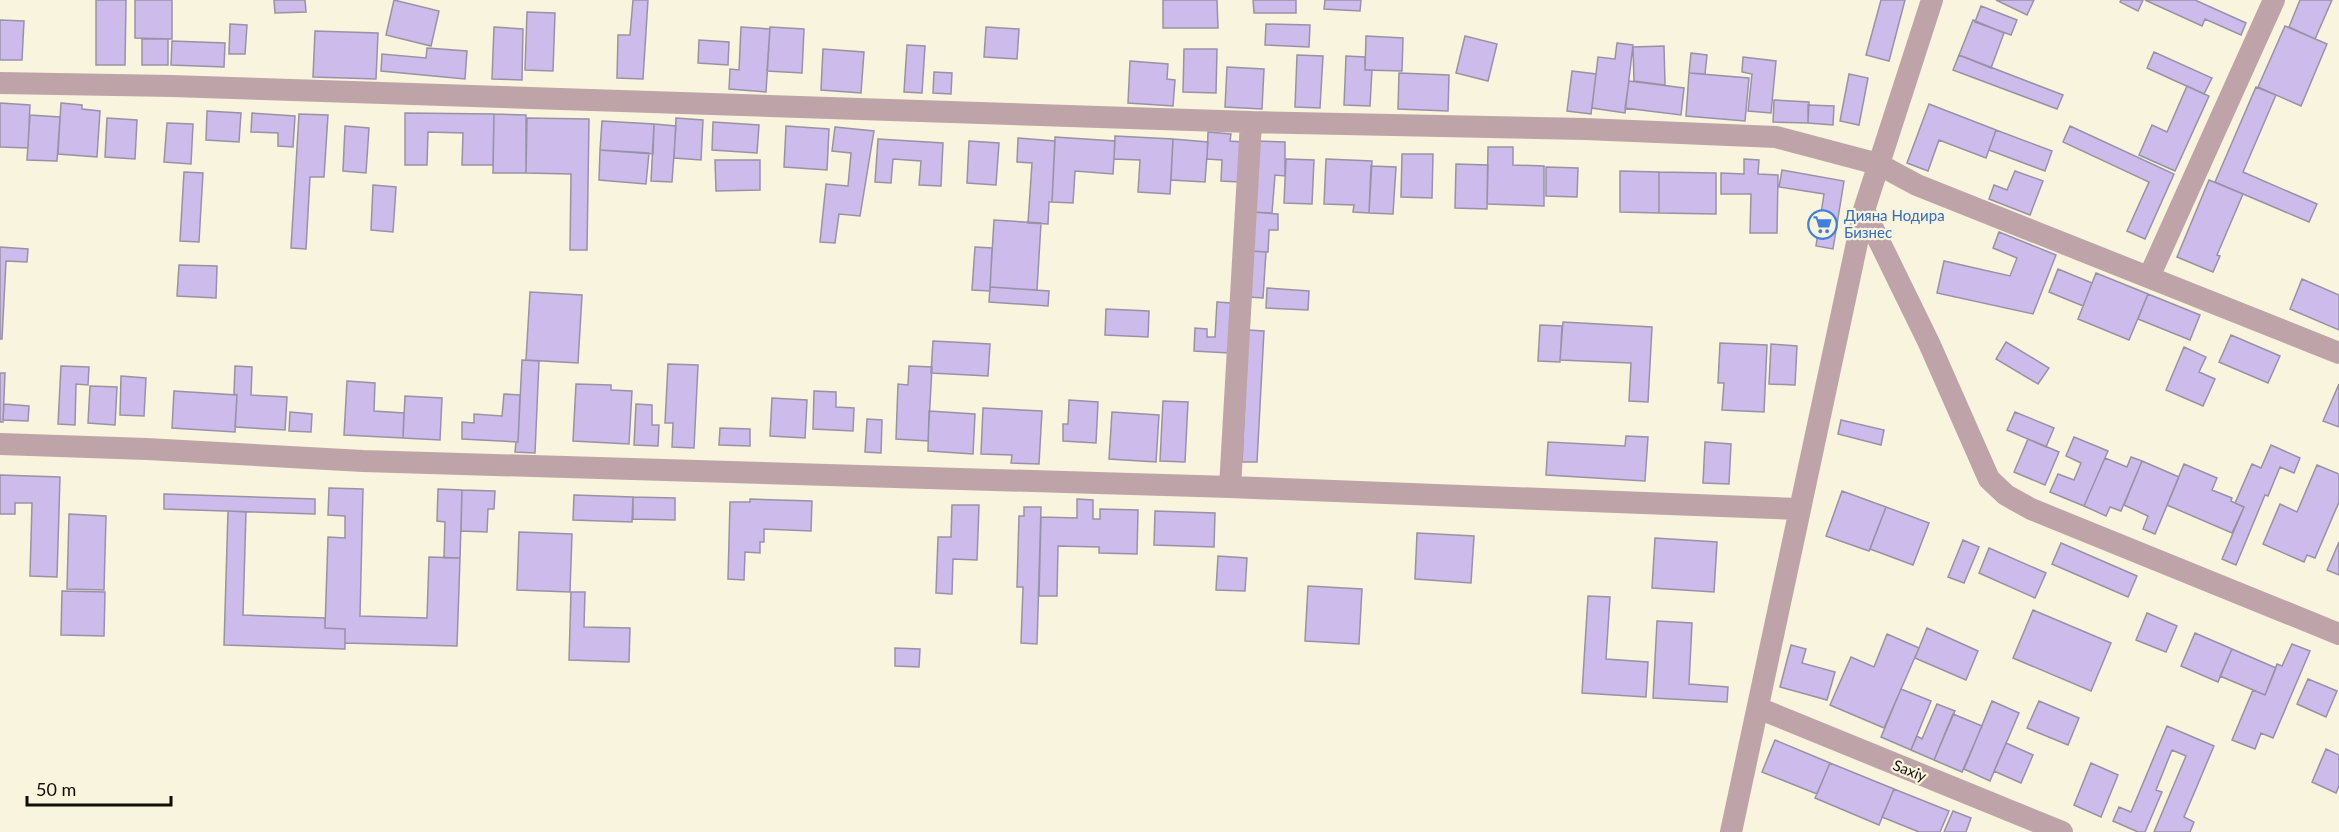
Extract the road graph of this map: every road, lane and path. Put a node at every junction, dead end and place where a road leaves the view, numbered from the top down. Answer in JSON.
{"nodes":[{"id":1,"x":1932,"y":0,"type":"edge"},
{"id":2,"x":2274,"y":0,"type":"edge"},
{"id":3,"x":0,"y":83,"type":"edge"},
{"id":4,"x":1251,"y":122,"type":"junction"},
{"id":5,"x":1878,"y":164,"type":"junction"},
{"id":6,"x":1864,"y":210,"type":"junction"},
{"id":7,"x":2149,"y":277,"type":"junction"},
{"id":8,"x":2339,"y":353,"type":"edge"},
{"id":9,"x":0,"y":444,"type":"edge"},
{"id":10,"x":1230,"y":487,"type":"junction"},
{"id":11,"x":1799,"y":508,"type":"junction"},
{"id":12,"x":2339,"y":634,"type":"edge"},
{"id":13,"x":1758,"y":708,"type":"junction"},
{"id":14,"x":1731,"y":832,"type":"edge"},
{"id":15,"x":2062,"y":832,"type":"edge"}],
"edges":[{"from":1,"to":5,"type":"street"},
{"from":2,"to":7,"type":"street"},
{"from":3,"to":4,"type":"street"},
{"from":4,"to":5,"type":"street"},
{"from":4,"to":10,"type":"street"},
{"from":5,"to":6,"type":"street"},
{"from":5,"to":7,"type":"street"},
{"from":6,"to":11,"type":"street"},
{"from":6,"to":12,"type":"street"},
{"from":7,"to":8,"type":"street"},
{"from":9,"to":10,"type":"street"},
{"from":10,"to":11,"type":"street"},
{"from":11,"to":13,"type":"street"},
{"from":13,"to":14,"type":"street"},
{"from":13,"to":15,"type":"street","name":"Saxiy"}]}
